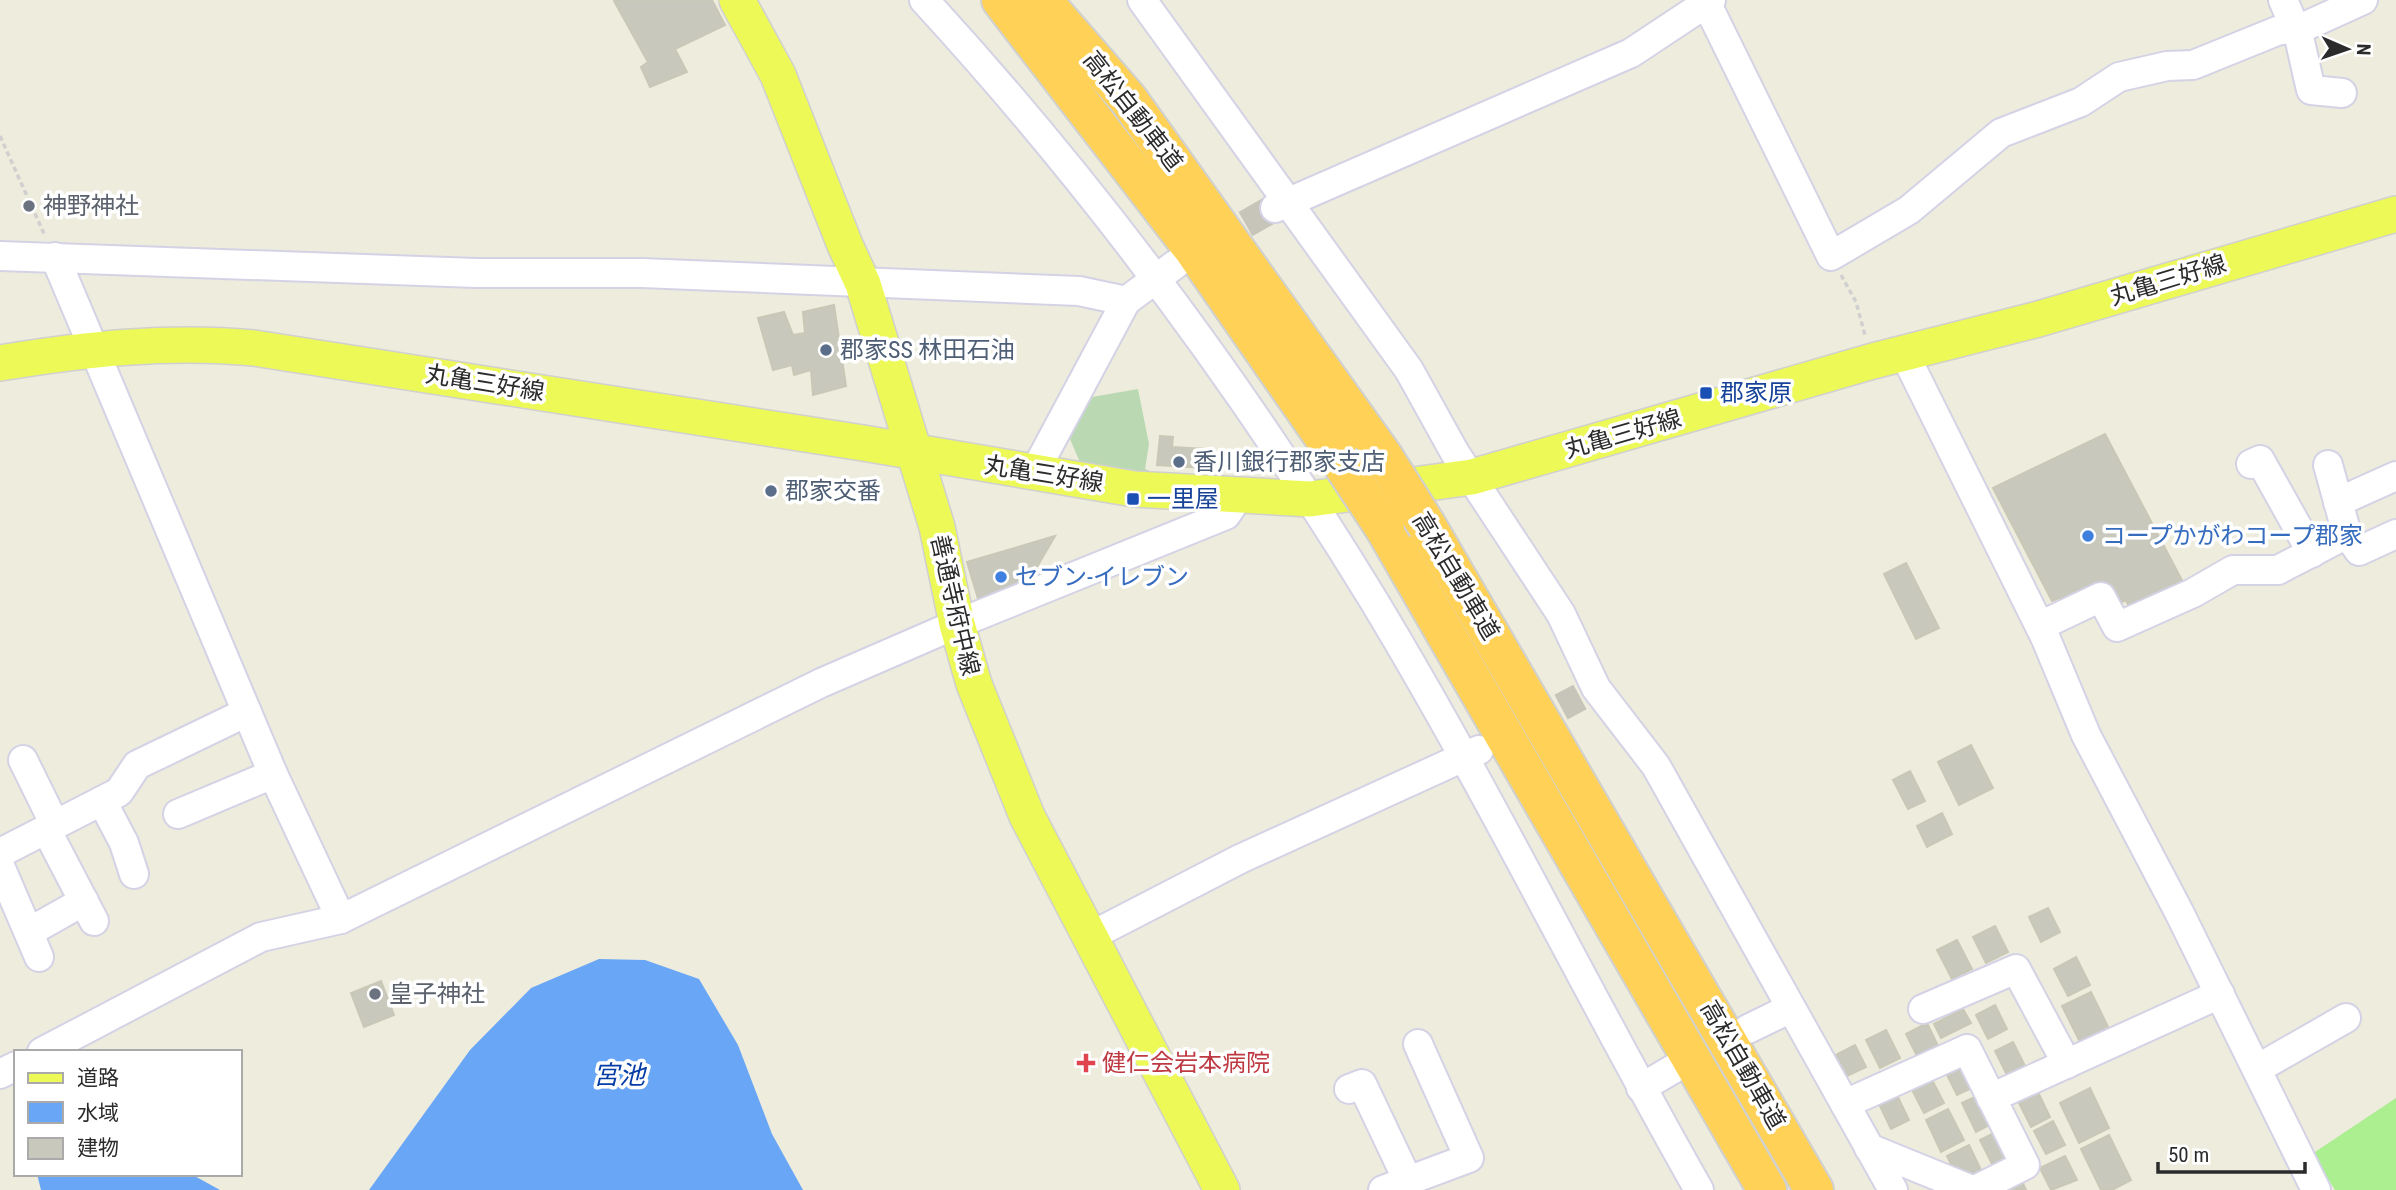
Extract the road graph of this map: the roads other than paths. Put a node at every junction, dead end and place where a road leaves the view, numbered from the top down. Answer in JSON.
{"nodes":[{"id":1,"x":737,"y":0,"type":"edge"},
{"id":2,"x":924,"y":0,"type":"edge"},
{"id":3,"x":1001,"y":0,"type":"edge"},
{"id":4,"x":1042,"y":0,"type":"edge"},
{"id":5,"x":1142,"y":0,"type":"edge"},
{"id":6,"x":2283,"y":0,"type":"edge"},
{"id":7,"x":2363,"y":0,"type":"edge"},
{"id":8,"x":1708,"y":1,"type":"edge"},
{"id":9,"x":2295,"y":28,"type":"junction"},
{"id":10,"x":2342,"y":93,"type":"dead end"},
{"id":11,"x":1281,"y":206,"type":"junction"},
{"id":12,"x":2396,"y":214,"type":"edge"},
{"id":13,"x":0,"y":256,"type":"edge"},
{"id":14,"x":55,"y":257,"type":"junction"},
{"id":15,"x":1165,"y":270,"type":"junction"},
{"id":16,"x":863,"y":284,"type":"junction"},
{"id":17,"x":1126,"y":301,"type":"junction"},
{"id":18,"x":96,"y":348,"type":"junction"},
{"id":19,"x":1889,"y":357,"type":"junction"},
{"id":20,"x":0,"y":363,"type":"edge"},
{"id":21,"x":915,"y":452,"type":"junction"},
{"id":22,"x":2251,"y":464,"type":"dead end"},
{"id":23,"x":2328,"y":465,"type":"dead end"},
{"id":24,"x":1035,"y":471,"type":"junction"},
{"id":25,"x":2396,"y":476,"type":"edge"},
{"id":26,"x":1472,"y":477,"type":"junction"},
{"id":27,"x":1238,"y":498,"type":"junction"},
{"id":28,"x":1310,"y":499,"type":"junction"},
{"id":29,"x":2338,"y":502,"type":"junction"},
{"id":30,"x":2347,"y":534,"type":"junction"},
{"id":31,"x":2394,"y":540,"type":"edge"},
{"id":32,"x":2312,"y":553,"type":"junction"},
{"id":33,"x":957,"y":624,"type":"junction"},
{"id":34,"x":2040,"y":626,"type":"junction"},
{"id":35,"x":247,"y":712,"type":"junction"},
{"id":36,"x":1471,"y":755,"type":"junction"},
{"id":37,"x":23,"y":760,"type":"dead end"},
{"id":38,"x":273,"y":774,"type":"junction"},
{"id":39,"x":102,"y":801,"type":"junction"},
{"id":40,"x":178,"y":814,"type":"dead end"},
{"id":41,"x":51,"y":827,"type":"junction"},
{"id":42,"x":0,"y":853,"type":"edge"},
{"id":43,"x":0,"y":866,"type":"edge"},
{"id":44,"x":134,"y":874,"type":"dead end"},
{"id":45,"x":341,"y":919,"type":"junction"},
{"id":46,"x":1091,"y":936,"type":"junction"},
{"id":47,"x":2220,"y":994,"type":"junction"},
{"id":48,"x":1791,"y":1008,"type":"junction"},
{"id":49,"x":1923,"y":1009,"type":"dead end"},
{"id":50,"x":2346,"y":1018,"type":"dead end"},
{"id":51,"x":1748,"y":1029,"type":"dead end"},
{"id":52,"x":1418,"y":1044,"type":"dead end"},
{"id":53,"x":46,"y":1050,"type":"edge"},
{"id":54,"x":2067,"y":1064,"type":"junction"},
{"id":55,"x":1680,"y":1065,"type":"dead end"},
{"id":56,"x":2257,"y":1069,"type":"junction"},
{"id":57,"x":1641,"y":1088,"type":"junction"},
{"id":58,"x":1349,"y":1089,"type":"dead end"},
{"id":59,"x":1992,"y":1098,"type":"junction"},
{"id":60,"x":1845,"y":1104,"type":"junction"},
{"id":61,"x":1870,"y":1148,"type":"junction"},
{"id":62,"x":1395,"y":1185,"type":"edge"},
{"id":63,"x":1222,"y":1190,"type":"edge"},
{"id":64,"x":1699,"y":1190,"type":"edge"},
{"id":65,"x":1767,"y":1190,"type":"edge"},
{"id":66,"x":1814,"y":1190,"type":"edge"},
{"id":67,"x":1893,"y":1190,"type":"edge"},
{"id":68,"x":1974,"y":1190,"type":"edge"},
{"id":69,"x":2316,"y":1190,"type":"edge"}],
"edges":[{"from":1,"to":16,"type":"main road","name":"善通寺府中線"},
{"from":2,"to":15,"type":"street"},
{"from":3,"to":65,"type":"highway","name":"高松自動車道","bridge":true},
{"from":4,"to":66,"type":"highway","name":"高松自動車道","bridge":true},
{"from":5,"to":11,"type":"street"},
{"from":6,"to":9,"type":"street"},
{"from":7,"to":9,"type":"street"},
{"from":8,"to":9,"type":"street"},
{"from":8,"to":11,"type":"street"},
{"from":9,"to":10,"type":"street"},
{"from":11,"to":26,"type":"street"},
{"from":12,"to":19,"type":"main road","name":"丸亀三好線"},
{"from":13,"to":14,"type":"street"},
{"from":14,"to":16,"type":"street"},
{"from":14,"to":18,"type":"street"},
{"from":15,"to":17,"type":"street"},
{"from":15,"to":28,"type":"street"},
{"from":16,"to":17,"type":"street"},
{"from":16,"to":21,"type":"main road","name":"善通寺府中線"},
{"from":17,"to":24,"type":"street"},
{"from":18,"to":20,"type":"main road","name":"丸亀三好線"},
{"from":18,"to":21,"type":"main road","name":"丸亀三好線"},
{"from":18,"to":35,"type":"street"},
{"from":19,"to":26,"type":"main road","name":"丸亀三好線"},
{"from":19,"to":34,"type":"street"},
{"from":21,"to":24,"type":"main road","name":"丸亀三好線"},
{"from":21,"to":33,"type":"main road","name":"善通寺府中線"},
{"from":22,"to":32,"type":"street"},
{"from":23,"to":29,"type":"street"},
{"from":24,"to":27,"type":"main road","name":"丸亀三好線"},
{"from":25,"to":29,"type":"street"},
{"from":26,"to":28,"type":"main road","name":"丸亀三好線"},
{"from":26,"to":48,"type":"street"},
{"from":27,"to":28,"type":"main road","name":"丸亀三好線"},
{"from":27,"to":33,"type":"street"},
{"from":28,"to":36,"type":"street"},
{"from":29,"to":30,"type":"street"},
{"from":30,"to":31,"type":"street"},
{"from":30,"to":32,"type":"street"},
{"from":32,"to":34,"type":"street"},
{"from":33,"to":45,"type":"street"},
{"from":33,"to":46,"type":"main road","name":"善通寺府中線"},
{"from":34,"to":47,"type":"street"},
{"from":35,"to":38,"type":"street"},
{"from":35,"to":39,"type":"street"},
{"from":36,"to":46,"type":"street"},
{"from":36,"to":57,"type":"street"},
{"from":37,"to":41,"type":"street"},
{"from":38,"to":40,"type":"street"},
{"from":38,"to":45,"type":"street"},
{"from":39,"to":41,"type":"street"},
{"from":39,"to":44,"type":"street"},
{"from":41,"to":42,"type":"street"},
{"from":41,"to":43,"type":"street"},
{"from":45,"to":53,"type":"street"},
{"from":46,"to":63,"type":"main road","name":"善通寺府中線"},
{"from":47,"to":54,"type":"street"},
{"from":47,"to":56,"type":"street"},
{"from":48,"to":51,"type":"street"},
{"from":48,"to":60,"type":"street"},
{"from":49,"to":54,"type":"street"},
{"from":50,"to":56,"type":"street"},
{"from":52,"to":62,"type":"street"},
{"from":54,"to":59,"type":"street"},
{"from":55,"to":57,"type":"street"},
{"from":56,"to":69,"type":"street"},
{"from":57,"to":64,"type":"street"},
{"from":58,"to":62,"type":"street"},
{"from":59,"to":60,"type":"street"},
{"from":59,"to":68,"type":"street"},
{"from":60,"to":61,"type":"street"},
{"from":61,"to":67,"type":"street"},
{"from":61,"to":68,"type":"street"}]}
